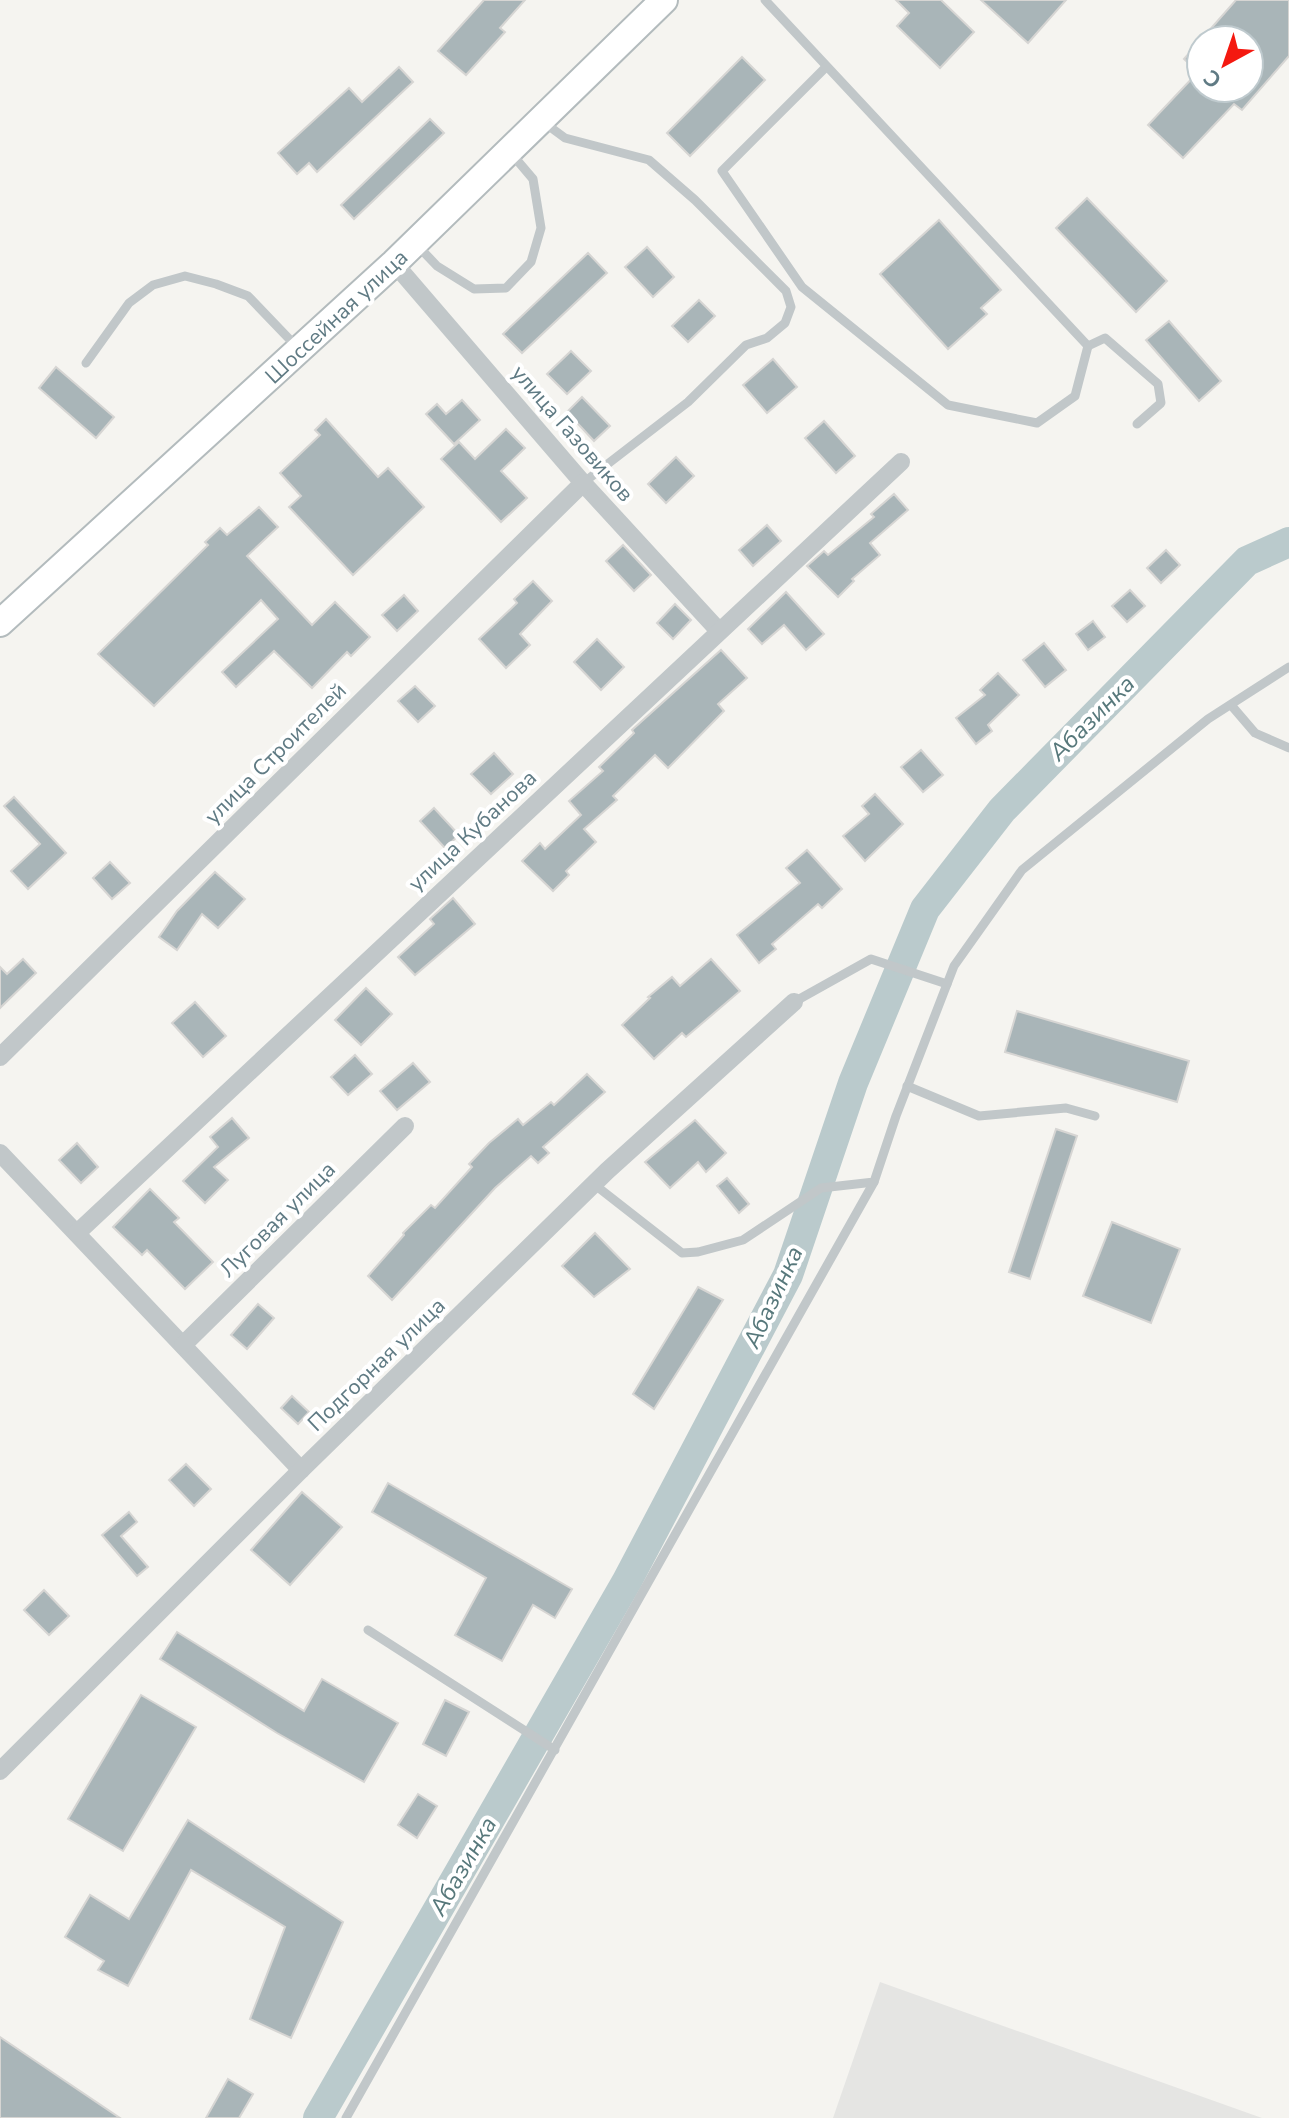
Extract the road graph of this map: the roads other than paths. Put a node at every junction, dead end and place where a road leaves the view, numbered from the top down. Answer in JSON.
{"nodes":[{"id":1,"x":655,"y":0,"type":"edge"},
{"id":2,"x":664,"y":0,"type":"edge"},
{"id":3,"x":765,"y":0,"type":"edge"},
{"id":4,"x":826,"y":67,"type":"junction"},
{"id":5,"x":542,"y":121,"type":"junction"},
{"id":6,"x":510,"y":152,"type":"junction"},
{"id":7,"x":415,"y":243,"type":"junction"},
{"id":8,"x":392,"y":261,"type":"junction"},
{"id":9,"x":295,"y":345,"type":"junction"},
{"id":10,"x":1088,"y":346,"type":"junction"},
{"id":11,"x":86,"y":363,"type":"dead end"},
{"id":12,"x":1137,"y":424,"type":"dead end"},
{"id":13,"x":901,"y":462,"type":"dead end"},
{"id":14,"x":583,"y":483,"type":"junction"},
{"id":15,"x":0,"y":613,"type":"edge"},
{"id":16,"x":0,"y":623,"type":"edge"},
{"id":17,"x":719,"y":631,"type":"junction"},
{"id":18,"x":1289,"y":667,"type":"edge"},
{"id":19,"x":1231,"y":705,"type":"junction"},
{"id":20,"x":1289,"y":748,"type":"edge"},
{"id":21,"x":947,"y":984,"type":"junction"},
{"id":22,"x":794,"y":1002,"type":"joint"},
{"id":23,"x":0,"y":1057,"type":"edge"},
{"id":24,"x":907,"y":1086,"type":"junction"},
{"id":25,"x":1095,"y":1116,"type":"dead end"},
{"id":26,"x":405,"y":1126,"type":"dead end"},
{"id":27,"x":0,"y":1153,"type":"edge"},
{"id":28,"x":874,"y":1182,"type":"junction"},
{"id":29,"x":595,"y":1185,"type":"junction"},
{"id":30,"x":77,"y":1233,"type":"junction"},
{"id":31,"x":183,"y":1345,"type":"junction"},
{"id":32,"x":301,"y":1470,"type":"junction"},
{"id":33,"x":368,"y":1630,"type":"dead end"},
{"id":34,"x":555,"y":1750,"type":"junction"},
{"id":35,"x":0,"y":1771,"type":"edge"},
{"id":36,"x":346,"y":2118,"type":"edge"}],
"edges":[{"from":1,"to":8,"type":"main road","name":"Шоссейная улица"},
{"from":2,"to":5,"type":"main road","name":"Шоссейная улица"},
{"from":3,"to":4,"type":"lane"},
{"from":4,"to":10,"type":"lane"},
{"from":4,"to":10,"type":"lane"},
{"from":5,"to":6,"type":"main road","name":"Шоссейная улица"},
{"from":5,"to":14,"type":"lane"},
{"from":6,"to":7,"type":"main road","name":"Шоссейная улица"},
{"from":6,"to":7,"type":"lane"},
{"from":7,"to":8,"type":"main road","name":"Шоссейная улица"},
{"from":8,"to":9,"type":"main road","name":"Шоссейная улица"},
{"from":8,"to":14,"type":"street","name":"улица Газовиков"},
{"from":8,"to":16,"type":"main road","name":"Шоссейная улица"},
{"from":9,"to":11,"type":"lane"},
{"from":9,"to":15,"type":"main road","name":"Шоссейная улица"},
{"from":10,"to":12,"type":"lane"},
{"from":13,"to":17,"type":"street","name":"улица Кубанова"},
{"from":14,"to":17,"type":"street","name":"улица Газовиков"},
{"from":14,"to":23,"type":"street","name":"улица Строителей"},
{"from":17,"to":30,"type":"street","name":"улица Кубанова"},
{"from":18,"to":19,"type":"lane"},
{"from":19,"to":20,"type":"lane"},
{"from":19,"to":21,"type":"lane"},
{"from":21,"to":22,"type":"lane"},
{"from":21,"to":24,"type":"lane"},
{"from":22,"to":29,"type":"street","name":"Подгорная улица"},
{"from":24,"to":25,"type":"lane"},
{"from":24,"to":28,"type":"lane"},
{"from":26,"to":31,"type":"street","name":"Луговая улица"},
{"from":27,"to":30,"type":"street"},
{"from":28,"to":29,"type":"lane"},
{"from":28,"to":34,"type":"lane"},
{"from":29,"to":32,"type":"street","name":"Подгорная улица"},
{"from":30,"to":31,"type":"street"},
{"from":31,"to":32,"type":"street"},
{"from":32,"to":35,"type":"street","name":"Подгорная улица"},
{"from":33,"to":34,"type":"lane"},
{"from":34,"to":36,"type":"lane"}]}
